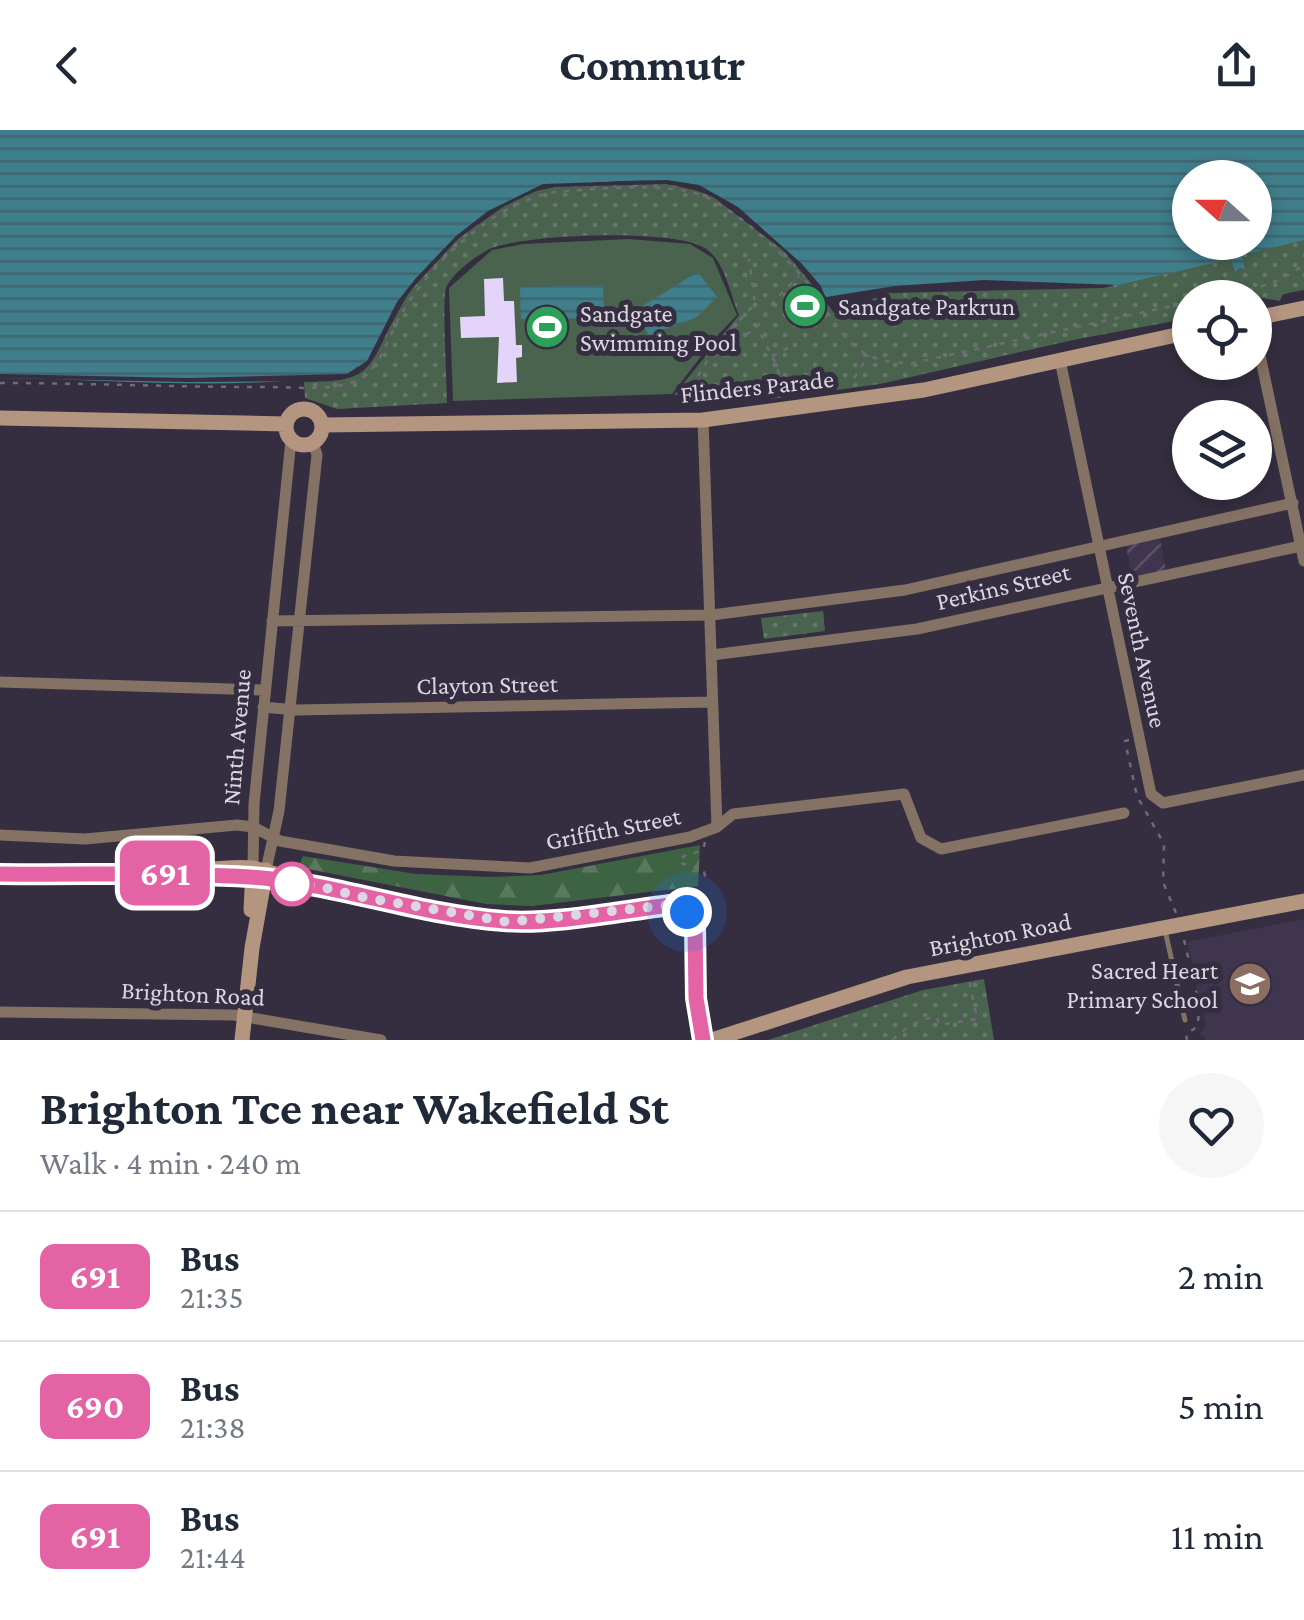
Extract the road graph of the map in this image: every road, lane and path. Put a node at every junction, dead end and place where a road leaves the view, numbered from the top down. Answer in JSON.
{"nodes":[{"id":1,"x":749,"y":259,"type":"dead end"},
{"id":2,"x":1304,"y":264,"type":"edge"},
{"id":3,"x":800,"y":275,"type":"junction"},
{"id":4,"x":1272,"y":284,"type":"edge"},
{"id":5,"x":1172,"y":306,"type":"edge"},
{"id":6,"x":1304,"y":308,"type":"edge"},
{"id":7,"x":1272,"y":309,"type":"edge"},
{"id":8,"x":757,"y":328,"type":"junction"},
{"id":9,"x":1172,"y":336,"type":"edge"},
{"id":10,"x":731,"y":345,"type":"junction"},
{"id":11,"x":788,"y":348,"type":"dead end"},
{"id":12,"x":868,"y":355,"type":"junction"},
{"id":13,"x":772,"y":356,"type":"junction"},
{"id":14,"x":1060,"y":360,"type":"junction"},
{"id":15,"x":854,"y":378,"type":"dead end"},
{"id":16,"x":1266,"y":380,"type":"edge"},
{"id":17,"x":0,"y":382,"type":"edge"},
{"id":18,"x":782,"y":387,"type":"dead end"},
{"id":19,"x":684,"y":398,"type":"dead end"},
{"id":20,"x":0,"y":418,"type":"edge"},
{"id":21,"x":703,"y":420,"type":"junction"},
{"id":22,"x":322,"y":425,"type":"junction"},
{"id":23,"x":288,"y":432,"type":"junction"},
{"id":24,"x":313,"y":443,"type":"junction"},
{"id":25,"x":1293,"y":503,"type":"junction"},
{"id":26,"x":1301,"y":546,"type":"junction"},
{"id":27,"x":1098,"y":547,"type":"junction"},
{"id":28,"x":1304,"y":560,"type":"edge"},
{"id":29,"x":1107,"y":586,"type":"junction"},
{"id":30,"x":712,"y":616,"type":"junction"},
{"id":31,"x":298,"y":620,"type":"junction"},
{"id":32,"x":272,"y":621,"type":"junction"},
{"id":33,"x":712,"y":655,"type":"junction"},
{"id":34,"x":0,"y":682,"type":"edge"},
{"id":35,"x":265,"y":690,"type":"junction"},
{"id":36,"x":712,"y":702,"type":"junction"},
{"id":37,"x":264,"y":707,"type":"junction"},
{"id":38,"x":290,"y":709,"type":"junction"},
{"id":39,"x":1126,"y":741,"type":"dead end"},
{"id":40,"x":1304,"y":775,"type":"edge"},
{"id":41,"x":1124,"y":813,"type":"dead end"},
{"id":42,"x":252,"y":827,"type":"junction"},
{"id":43,"x":717,"y":827,"type":"junction"},
{"id":44,"x":0,"y":835,"type":"edge"},
{"id":45,"x":272,"y":838,"type":"junction"},
{"id":46,"x":704,"y":838,"type":"dead end"},
{"id":47,"x":0,"y":874,"type":"edge"},
{"id":48,"x":259,"y":874,"type":"junction"},
{"id":49,"x":708,"y":883,"type":"dead end"},
{"id":50,"x":1304,"y":901,"type":"edge"},
{"id":51,"x":1176,"y":915,"type":"dead end"},
{"id":52,"x":1165,"y":928,"type":"junction"},
{"id":53,"x":1184,"y":940,"type":"dead end"},
{"id":54,"x":969,"y":980,"type":"dead end"},
{"id":55,"x":0,"y":1012,"type":"edge"},
{"id":56,"x":244,"y":1017,"type":"junction"},
{"id":57,"x":1185,"y":1020,"type":"dead end"},
{"id":58,"x":242,"y":1040,"type":"edge"},
{"id":59,"x":381,"y":1040,"type":"edge"},
{"id":60,"x":703,"y":1040,"type":"edge"},
{"id":61,"x":712,"y":1040,"type":"edge"},
{"id":62,"x":893,"y":1040,"type":"edge"},
{"id":63,"x":1186,"y":1040,"type":"edge"}],
"edges":[{"from":1,"to":10,"type":"path"},
{"from":2,"to":4,"type":"path"},
{"from":3,"to":8,"type":"path"},
{"from":3,"to":12,"type":"path"},
{"from":3,"to":17,"type":"path"},
{"from":5,"to":12,"type":"path"},
{"from":6,"to":7,"type":"street"},
{"from":8,"to":10,"type":"path"},
{"from":8,"to":13,"type":"path"},
{"from":9,"to":14,"type":"street","name":"Flinders Parade"},
{"from":10,"to":19,"type":"path"},
{"from":11,"to":13,"type":"path"},
{"from":12,"to":15,"type":"path"},
{"from":13,"to":18,"type":"path"},
{"from":14,"to":21,"type":"street","name":"Flinders Parade"},
{"from":14,"to":27,"type":"street","name":"Seventh Avenue"},
{"from":16,"to":25,"type":"street"},
{"from":20,"to":23,"type":"street","name":"Flinders Parade"},
{"from":21,"to":22,"type":"street","name":"Flinders Parade"},
{"from":21,"to":30,"type":"street"},
{"from":22,"to":23,"type":"street","name":"Flinders Parade"},
{"from":22,"to":24,"type":"street"},
{"from":23,"to":24,"type":"street","name":"Flinders Parade"},
{"from":23,"to":32,"type":"street","name":"Ninth Avenue"},
{"from":24,"to":31,"type":"street","name":"Ninth Avenue"},
{"from":25,"to":26,"type":"street"},
{"from":25,"to":27,"type":"street","name":"Perkins Street"},
{"from":26,"to":28,"type":"street"},
{"from":26,"to":29,"type":"street","name":"Perkins Street"},
{"from":27,"to":29,"type":"street","name":"Seventh Avenue"},
{"from":27,"to":30,"type":"street","name":"Perkins Street"},
{"from":29,"to":33,"type":"street","name":"Perkins Street"},
{"from":29,"to":40,"type":"street","name":"Seventh Avenue"},
{"from":30,"to":31,"type":"street","name":"Perkins Street"},
{"from":30,"to":33,"type":"street"},
{"from":31,"to":32,"type":"street","name":"Perkins Street"},
{"from":31,"to":38,"type":"street","name":"Ninth Avenue"},
{"from":32,"to":35,"type":"street","name":"Ninth Avenue"},
{"from":33,"to":36,"type":"street"},
{"from":34,"to":35,"type":"street"},
{"from":35,"to":37,"type":"street","name":"Ninth Avenue"},
{"from":36,"to":38,"type":"street","name":"Clayton Street"},
{"from":36,"to":43,"type":"street"},
{"from":37,"to":38,"type":"street","name":"Clayton Street"},
{"from":37,"to":42,"type":"street","name":"Ninth Avenue"},
{"from":38,"to":45,"type":"street","name":"Ninth Avenue"},
{"from":39,"to":51,"type":"path"},
{"from":41,"to":43,"type":"street","name":"Griffith Street"},
{"from":42,"to":44,"type":"street"},
{"from":42,"to":45,"type":"street","name":"Griffith Street"},
{"from":42,"to":48,"type":"street","name":"Ninth Avenue"},
{"from":43,"to":45,"type":"street","name":"Griffith Street"},
{"from":45,"to":48,"type":"street","name":"Ninth Avenue"},
{"from":46,"to":49,"type":"path"},
{"from":47,"to":48,"type":"street"},
{"from":48,"to":56,"type":"street","name":"Ninth Avenue"},
{"from":48,"to":60,"type":"street"},
{"from":50,"to":52,"type":"street","name":"Brighton Road"},
{"from":52,"to":57,"type":"lane"},
{"from":52,"to":61,"type":"street","name":"Brighton Road"},
{"from":53,"to":63,"type":"path"},
{"from":54,"to":62,"type":"path"},
{"from":55,"to":56,"type":"street","name":"Brighton Road"},
{"from":56,"to":58,"type":"street","name":"Ninth Avenue"},
{"from":56,"to":59,"type":"street","name":"Brighton Road"}]}
